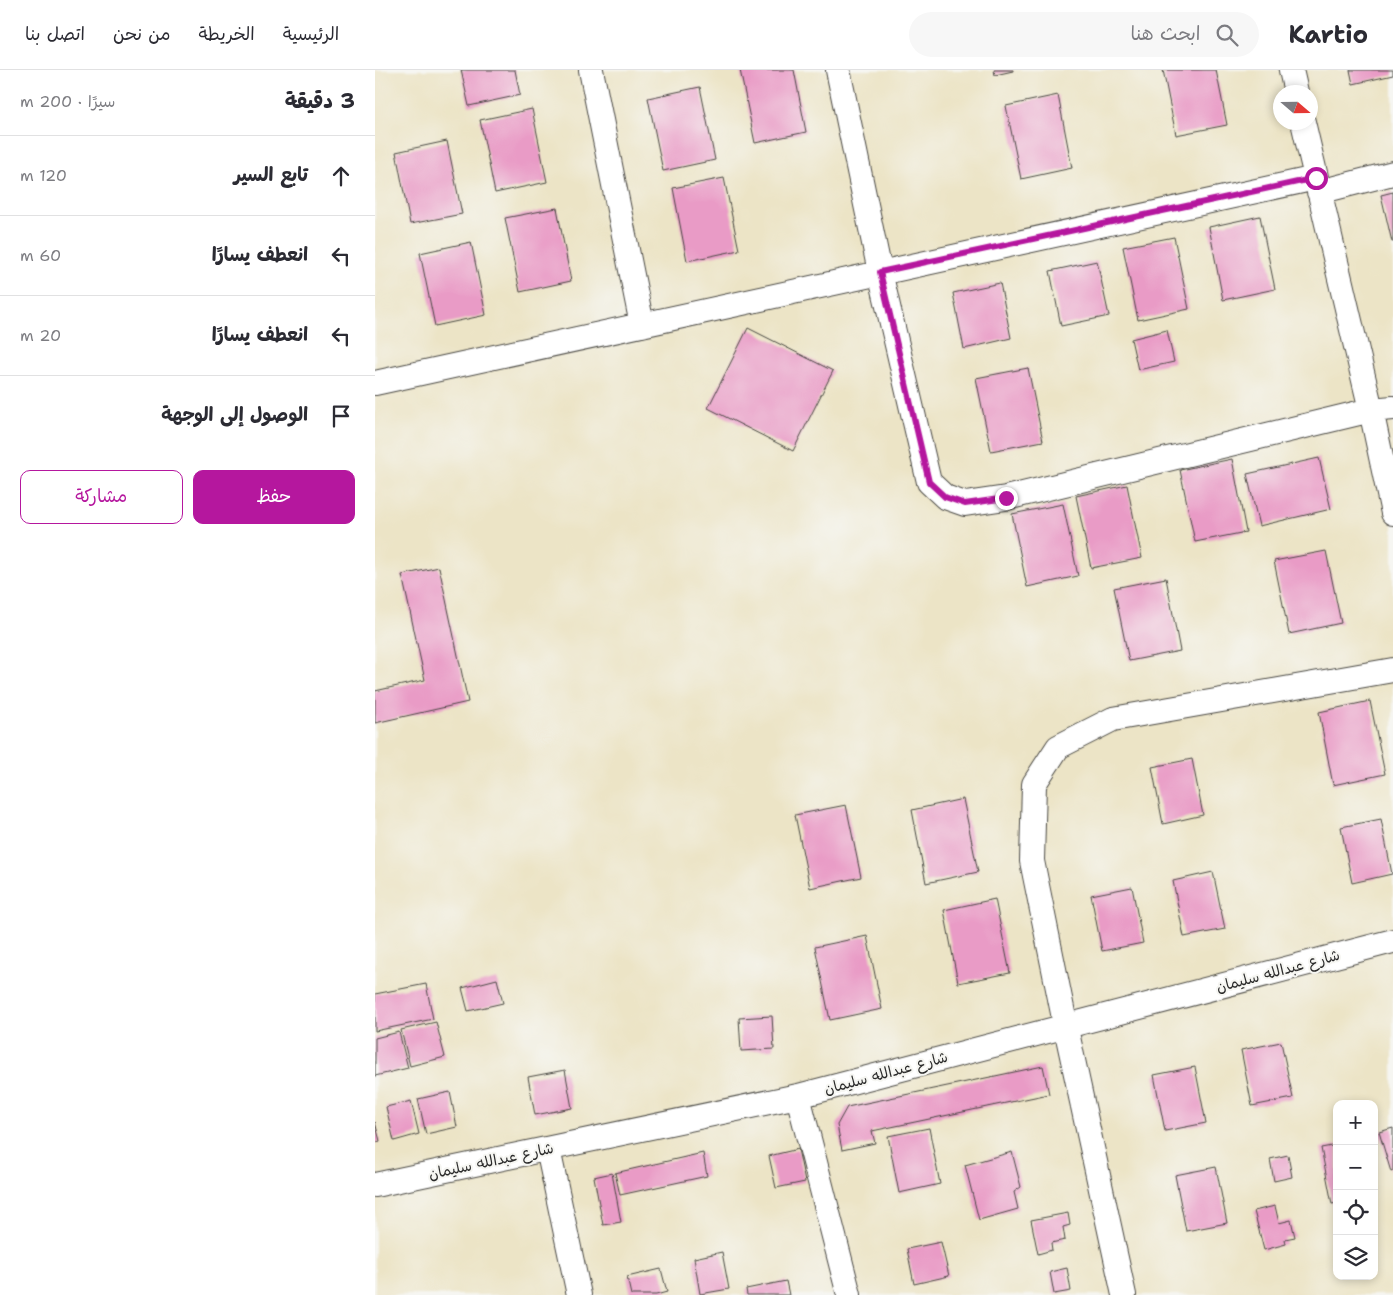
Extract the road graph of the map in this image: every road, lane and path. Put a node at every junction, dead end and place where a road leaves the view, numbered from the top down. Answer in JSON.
{"nodes":[{"id":1,"x":592,"y":70,"type":"edge"},
{"id":2,"x":838,"y":70,"type":"edge"},
{"id":3,"x":1291,"y":70,"type":"edge"},
{"id":4,"x":1294,"y":85,"type":"edge"},
{"id":5,"x":1305,"y":130,"type":"edge"},
{"id":6,"x":1393,"y":174,"type":"edge"},
{"id":7,"x":1318,"y":185,"type":"junction"},
{"id":8,"x":880,"y":272,"type":"junction"},
{"id":9,"x":642,"y":325,"type":"junction"},
{"id":10,"x":376,"y":378,"type":"edge"},
{"id":11,"x":1382,"y":409,"type":"edge"},
{"id":12,"x":1393,"y":513,"type":"edge"},
{"id":13,"x":1393,"y":670,"type":"edge"},
{"id":14,"x":1393,"y":941,"type":"edge"},
{"id":15,"x":1065,"y":1028,"type":"junction"},
{"id":16,"x":798,"y":1096,"type":"junction"},
{"id":17,"x":548,"y":1149,"type":"junction"},
{"id":18,"x":375,"y":1185,"type":"edge"},
{"id":19,"x":579,"y":1295,"type":"edge"},
{"id":20,"x":849,"y":1295,"type":"edge"},
{"id":21,"x":1124,"y":1295,"type":"edge"}],
"edges":[{"from":1,"to":9,"type":"street"},
{"from":2,"to":8,"type":"street"},
{"from":3,"to":4,"type":"street"},
{"from":5,"to":7,"type":"street"},
{"from":6,"to":7,"type":"street"},
{"from":7,"to":8,"type":"street"},
{"from":7,"to":11,"type":"street"},
{"from":8,"to":9,"type":"street"},
{"from":8,"to":11,"type":"street"},
{"from":9,"to":10,"type":"street"},
{"from":11,"to":12,"type":"street"},
{"from":13,"to":15,"type":"street"},
{"from":14,"to":15,"type":"street","name":"شارع عبدالله سليمان"},
{"from":15,"to":16,"type":"street","name":"شارع عبدالله سليمان"},
{"from":15,"to":21,"type":"street"},
{"from":16,"to":17,"type":"street","name":"شارع عبدالله سليمان"},
{"from":16,"to":20,"type":"street"},
{"from":17,"to":18,"type":"street","name":"شارع عبدالله سليمان"},
{"from":17,"to":19,"type":"street"}]}
